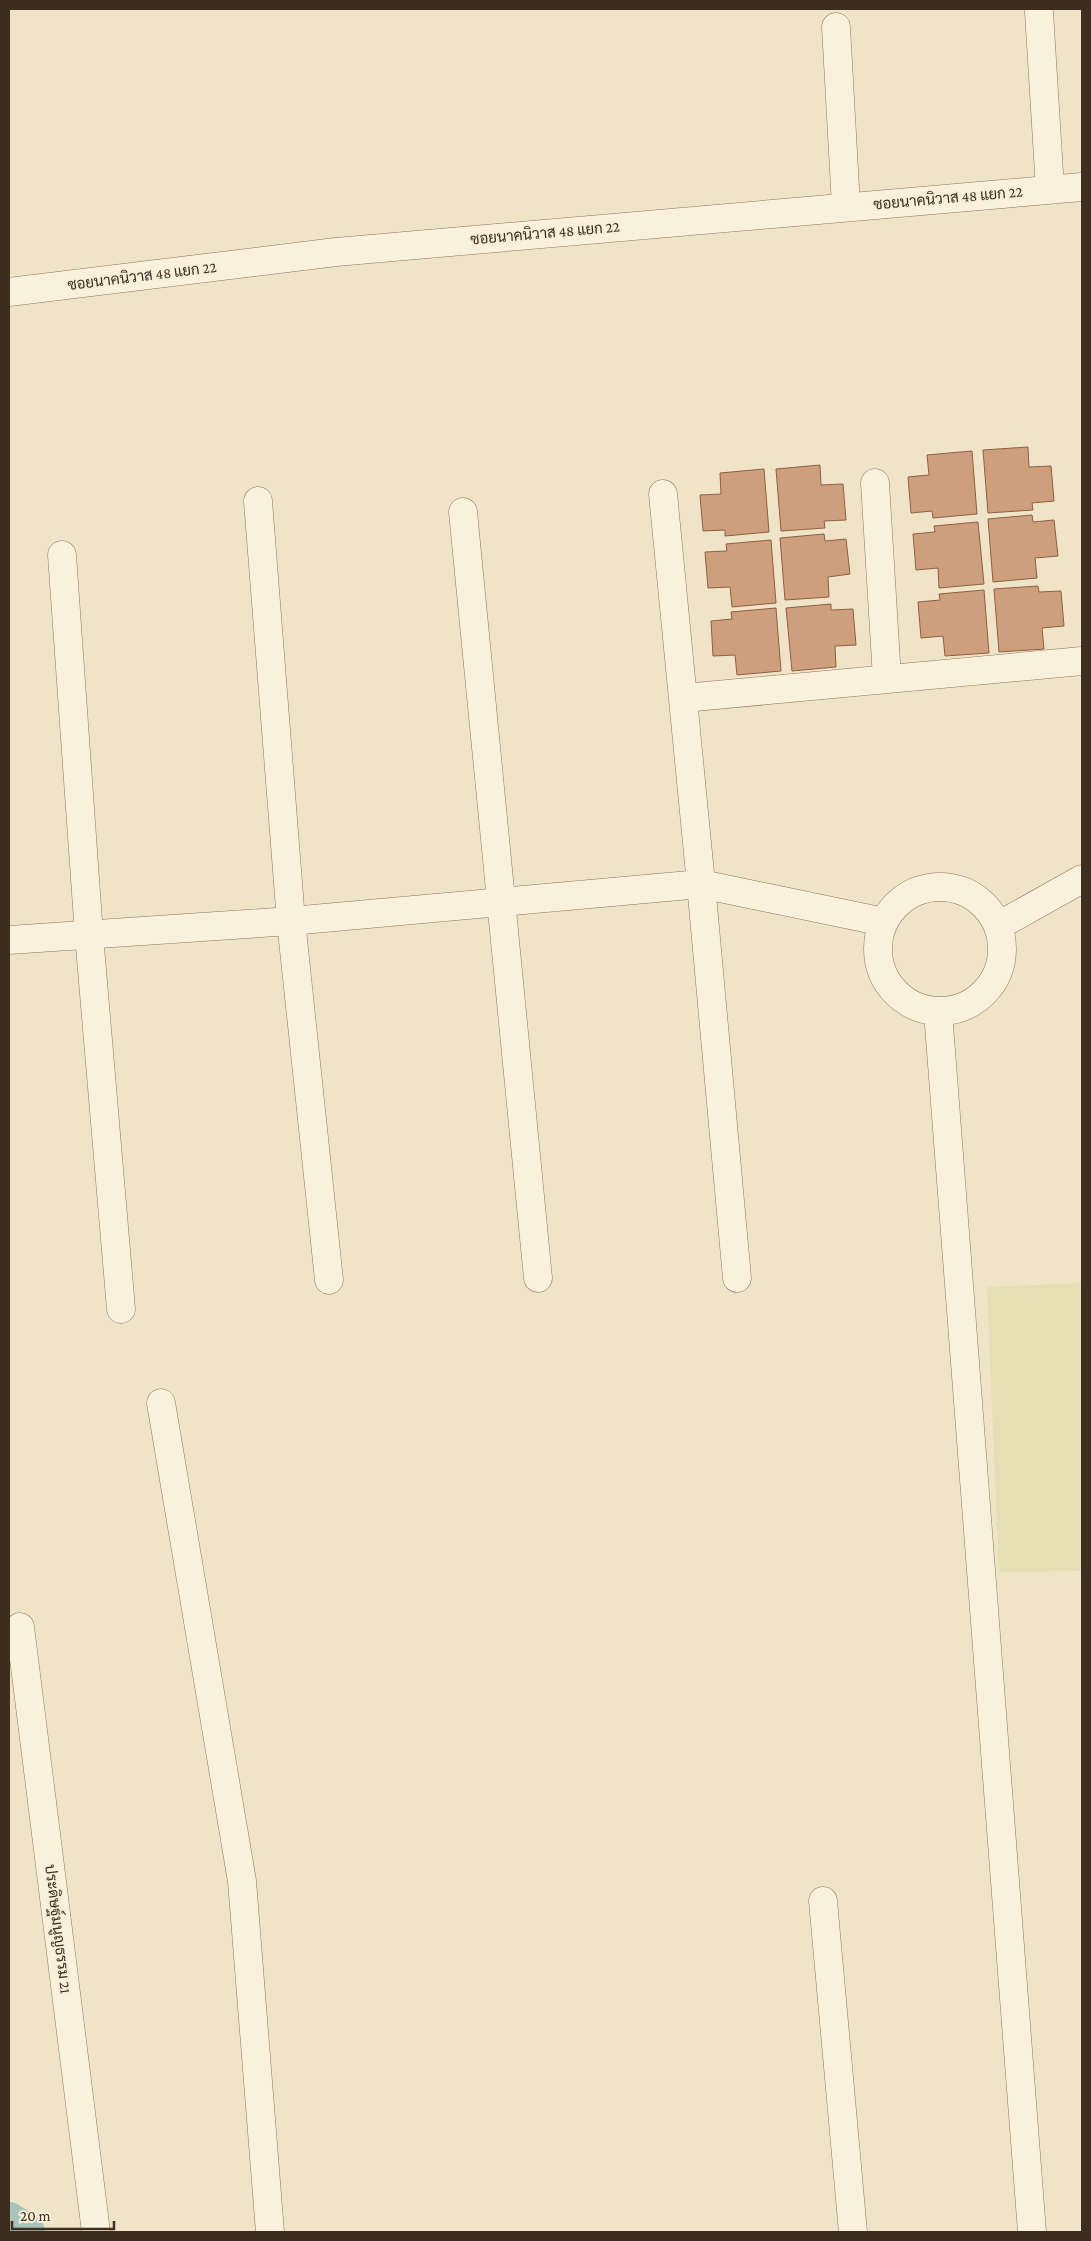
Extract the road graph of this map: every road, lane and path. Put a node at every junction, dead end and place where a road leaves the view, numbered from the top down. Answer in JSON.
{"nodes":[{"id":1,"x":1039,"y":12,"type":"dead end"},
{"id":2,"x":836,"y":27,"type":"dead end"},
{"id":3,"x":1082,"y":187,"type":"edge"},
{"id":4,"x":1050,"y":190,"type":"junction"},
{"id":5,"x":846,"y":206,"type":"junction"},
{"id":6,"x":9,"y":292,"type":"edge"},
{"id":7,"x":875,"y":483,"type":"dead end"},
{"id":8,"x":663,"y":494,"type":"dead end"},
{"id":9,"x":258,"y":502,"type":"dead end"},
{"id":10,"x":463,"y":512,"type":"dead end"},
{"id":11,"x":62,"y":555,"type":"dead end"},
{"id":12,"x":1082,"y":661,"type":"edge"},
{"id":13,"x":887,"y":678,"type":"junction"},
{"id":14,"x":684,"y":698,"type":"junction"},
{"id":15,"x":1082,"y":879,"type":"edge"},
{"id":16,"x":702,"y":884,"type":"junction"},
{"id":17,"x":500,"y":902,"type":"junction"},
{"id":18,"x":290,"y":921,"type":"junction"},
{"id":19,"x":884,"y":922,"type":"junction"},
{"id":20,"x":998,"y":926,"type":"junction"},
{"id":21,"x":89,"y":935,"type":"junction"},
{"id":22,"x":9,"y":940,"type":"edge"},
{"id":23,"x":938,"y":1012,"type":"junction"},
{"id":24,"x":538,"y":1278,"type":"dead end"},
{"id":25,"x":737,"y":1278,"type":"dead end"},
{"id":26,"x":329,"y":1280,"type":"dead end"},
{"id":27,"x":121,"y":1309,"type":"dead end"},
{"id":28,"x":161,"y":1403,"type":"dead end"},
{"id":29,"x":20,"y":1627,"type":"dead end"},
{"id":30,"x":823,"y":1901,"type":"dead end"},
{"id":31,"x":96,"y":2232,"type":"edge"},
{"id":32,"x":270,"y":2232,"type":"edge"},
{"id":33,"x":853,"y":2232,"type":"edge"},
{"id":34,"x":1032,"y":2232,"type":"edge"}],
"edges":[{"from":1,"to":4,"type":"street"},
{"from":2,"to":5,"type":"street"},
{"from":3,"to":4,"type":"street","name":"ซอยนาคนิวาส 48 แยก 22"},
{"from":4,"to":5,"type":"street","name":"ซอยนาคนิวาส 48 แยก 22"},
{"from":5,"to":6,"type":"street","name":"ซอยนาคนิวาส 48 แยก 22"},
{"from":7,"to":13,"type":"street"},
{"from":8,"to":14,"type":"street"},
{"from":9,"to":18,"type":"street"},
{"from":10,"to":17,"type":"street"},
{"from":11,"to":21,"type":"street"},
{"from":12,"to":13,"type":"street"},
{"from":13,"to":14,"type":"street"},
{"from":14,"to":16,"type":"street"},
{"from":15,"to":20,"type":"street"},
{"from":16,"to":17,"type":"street"},
{"from":16,"to":19,"type":"street"},
{"from":16,"to":25,"type":"street"},
{"from":17,"to":18,"type":"street"},
{"from":17,"to":24,"type":"street"},
{"from":18,"to":21,"type":"street"},
{"from":18,"to":26,"type":"street"},
{"from":19,"to":20,"type":"street"},
{"from":19,"to":23,"type":"street"},
{"from":20,"to":23,"type":"street"},
{"from":21,"to":22,"type":"street"},
{"from":21,"to":27,"type":"street"},
{"from":23,"to":34,"type":"street"},
{"from":28,"to":32,"type":"street"},
{"from":29,"to":31,"type":"street","name":"ประดิษฐ์มนูญธรรม 21"},
{"from":30,"to":33,"type":"street"}]}
